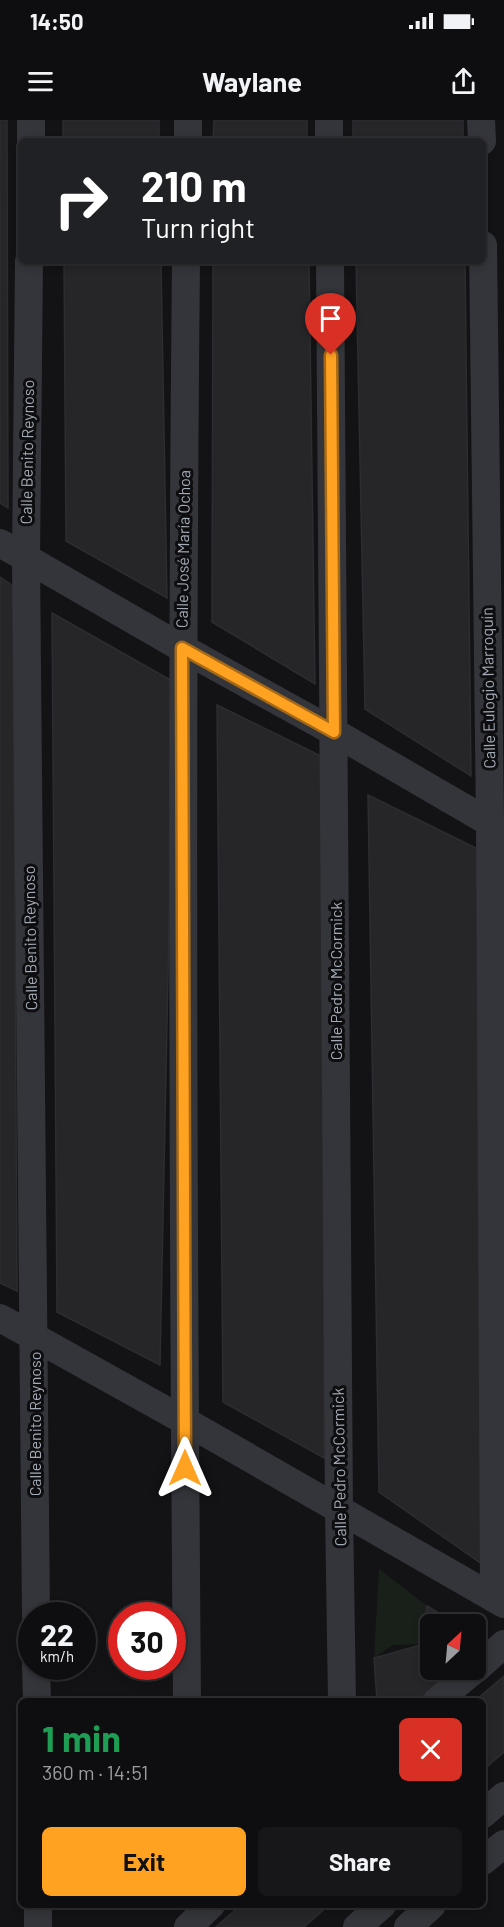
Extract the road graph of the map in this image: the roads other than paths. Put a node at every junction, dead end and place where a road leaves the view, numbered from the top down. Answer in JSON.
{"nodes":[{"id":1,"x":31,"y":120,"type":"edge"},
{"id":2,"x":188,"y":120,"type":"edge"},
{"id":3,"x":329,"y":120,"type":"edge"},
{"id":4,"x":482,"y":120,"type":"edge"},
{"id":5,"x":31,"y":138,"type":"edge"},
{"id":6,"x":188,"y":138,"type":"edge"},
{"id":7,"x":329,"y":138,"type":"edge"},
{"id":8,"x":482,"y":138,"type":"edge"},
{"id":9,"x":29,"y":264,"type":"edge"},
{"id":10,"x":186,"y":264,"type":"edge"},
{"id":11,"x":330,"y":264,"type":"edge"},
{"id":12,"x":483,"y":264,"type":"edge"},
{"id":13,"x":0,"y":543,"type":"edge"},
{"id":14,"x":26,"y":560,"type":"junction"},
{"id":15,"x":182,"y":648,"type":"junction"},
{"id":16,"x":334,"y":732,"type":"junction"},
{"id":17,"x":497,"y":827,"type":"edge"},
{"id":18,"x":0,"y":1318,"type":"edge"},
{"id":19,"x":34,"y":1337,"type":"junction"},
{"id":20,"x":184,"y":1421,"type":"junction"},
{"id":21,"x":339,"y":1510,"type":"junction"},
{"id":22,"x":499,"y":1601,"type":"edge"},
{"id":23,"x":36,"y":1602,"type":"edge"},
{"id":24,"x":504,"y":1644,"type":"edge"},
{"id":25,"x":486,"y":1660,"type":"edge"},
{"id":26,"x":36,"y":1680,"type":"edge"},
{"id":27,"x":462,"y":1680,"type":"edge"},
{"id":28,"x":37,"y":1698,"type":"edge"},
{"id":29,"x":187,"y":1698,"type":"edge"},
{"id":30,"x":342,"y":1698,"type":"edge"},
{"id":31,"x":441,"y":1698,"type":"edge"},
{"id":32,"x":504,"y":1796,"type":"edge"},
{"id":33,"x":486,"y":1811,"type":"edge"},
{"id":34,"x":504,"y":1844,"type":"edge"},
{"id":35,"x":486,"y":1859,"type":"edge"},
{"id":36,"x":38,"y":1908,"type":"edge"},
{"id":37,"x":206,"y":1908,"type":"edge"},
{"id":38,"x":379,"y":1908,"type":"edge"},
{"id":39,"x":429,"y":1908,"type":"edge"},
{"id":40,"x":189,"y":1919,"type":"edge"},
{"id":41,"x":38,"y":1927,"type":"edge"},
{"id":42,"x":357,"y":1927,"type":"edge"},
{"id":43,"x":408,"y":1927,"type":"edge"}],
"edges":[{"from":1,"to":5,"type":"street"},
{"from":2,"to":6,"type":"street"},
{"from":3,"to":7,"type":"street"},
{"from":4,"to":8,"type":"street"},
{"from":9,"to":14,"type":"street","name":"Calle Benito Reynoso"},
{"from":10,"to":15,"type":"street","name":"Calle José María Ochoa"},
{"from":11,"to":16,"type":"street","name":"Calle Pedro McCormick"},
{"from":12,"to":17,"type":"street","name":"Calle Eulogio Marroquín"},
{"from":13,"to":14,"type":"street"},
{"from":14,"to":15,"type":"street"},
{"from":14,"to":19,"type":"street","name":"Calle Benito Reynoso"},
{"from":15,"to":16,"type":"street"},
{"from":15,"to":20,"type":"street","name":"Calle José María Ochoa"},
{"from":16,"to":17,"type":"street"},
{"from":16,"to":21,"type":"street","name":"Calle Pedro McCormick"},
{"from":17,"to":22,"type":"street","name":"Calle Eulogio Marroquín"},
{"from":18,"to":19,"type":"street"},
{"from":19,"to":20,"type":"street"},
{"from":19,"to":23,"type":"street","name":"Calle Benito Reynoso"},
{"from":20,"to":21,"type":"street"},
{"from":20,"to":29,"type":"street","name":"Calle José María Ochoa"},
{"from":21,"to":22,"type":"street"},
{"from":21,"to":30,"type":"street","name":"Calle Pedro McCormick"},
{"from":24,"to":25,"type":"street"},
{"from":26,"to":28,"type":"street"},
{"from":27,"to":31,"type":"street"},
{"from":32,"to":33,"type":"street"},
{"from":34,"to":35,"type":"street"},
{"from":36,"to":41,"type":"street"},
{"from":37,"to":40,"type":"street"},
{"from":38,"to":42,"type":"street"},
{"from":39,"to":43,"type":"street"}]}
